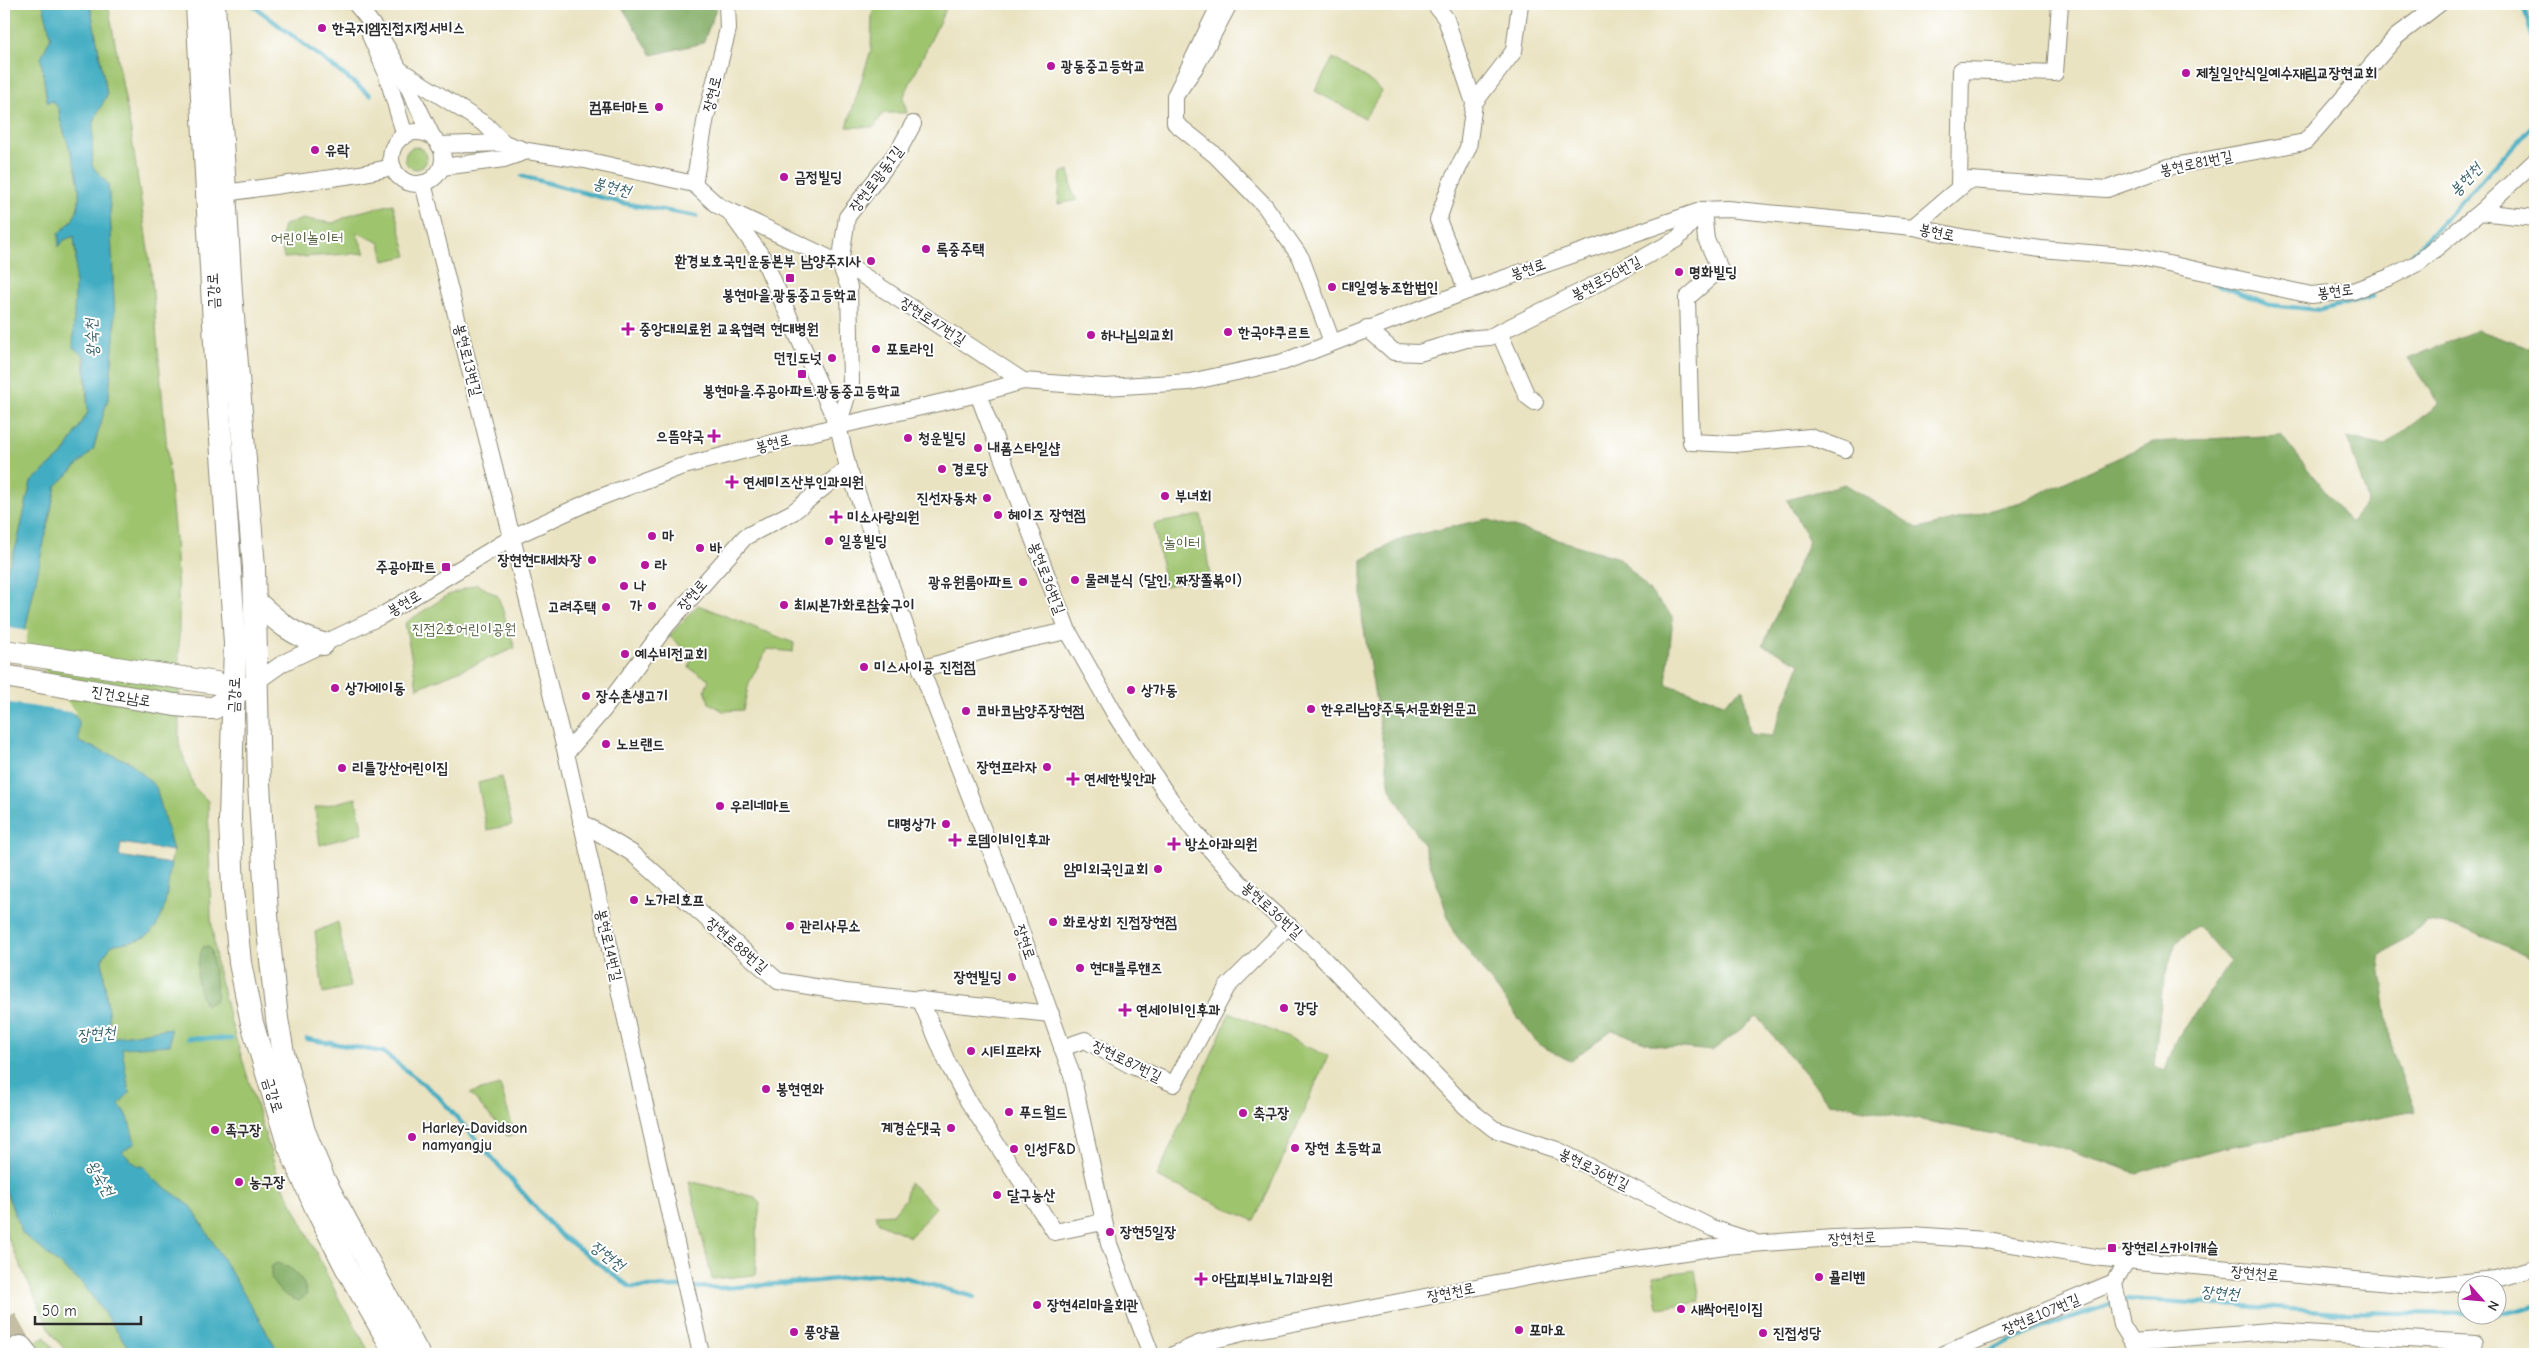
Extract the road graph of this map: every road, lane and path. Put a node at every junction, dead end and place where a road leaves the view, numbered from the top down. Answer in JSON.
{"nodes":[{"id":1,"x":197,"y":4,"type":"edge"},
{"id":2,"x":214,"y":4,"type":"edge"},
{"id":3,"x":356,"y":4,"type":"edge"},
{"id":4,"x":727,"y":4,"type":"edge"},
{"id":5,"x":1220,"y":4,"type":"edge"},
{"id":6,"x":1229,"y":4,"type":"edge"},
{"id":7,"x":1435,"y":4,"type":"edge"},
{"id":8,"x":1520,"y":4,"type":"edge"},
{"id":9,"x":2060,"y":4,"type":"edge"},
{"id":10,"x":2439,"y":4,"type":"edge"},
{"id":11,"x":400,"y":69,"type":"junction"},
{"id":12,"x":1175,"y":96,"type":"junction"},
{"id":13,"x":1474,"y":103,"type":"junction"},
{"id":14,"x":913,"y":124,"type":"dead end"},
{"id":15,"x":405,"y":136,"type":"junction"},
{"id":16,"x":436,"y":141,"type":"junction"},
{"id":17,"x":504,"y":144,"type":"junction"},
{"id":18,"x":527,"y":151,"type":"junction"},
{"id":19,"x":2535,"y":161,"type":"edge"},
{"id":20,"x":393,"y":167,"type":"junction"},
{"id":21,"x":442,"y":167,"type":"junction"},
{"id":22,"x":423,"y":183,"type":"junction"},
{"id":23,"x":694,"y":184,"type":"junction"},
{"id":24,"x":1959,"y":187,"type":"junction"},
{"id":25,"x":225,"y":193,"type":"junction"},
{"id":26,"x":1703,"y":210,"type":"junction"},
{"id":27,"x":729,"y":211,"type":"junction"},
{"id":28,"x":2480,"y":212,"type":"junction"},
{"id":29,"x":2535,"y":218,"type":"edge"},
{"id":30,"x":1913,"y":227,"type":"junction"},
{"id":31,"x":840,"y":264,"type":"junction"},
{"id":32,"x":1467,"y":291,"type":"junction"},
{"id":33,"x":1367,"y":328,"type":"junction"},
{"id":34,"x":1499,"y":332,"type":"junction"},
{"id":35,"x":1332,"y":342,"type":"junction"},
{"id":36,"x":1023,"y":381,"type":"junction"},
{"id":37,"x":978,"y":394,"type":"junction"},
{"id":38,"x":1535,"y":402,"type":"dead end"},
{"id":39,"x":838,"y":426,"type":"junction"},
{"id":40,"x":1844,"y":450,"type":"dead end"},
{"id":41,"x":848,"y":468,"type":"junction"},
{"id":42,"x":512,"y":537,"type":"junction"},
{"id":43,"x":255,"y":601,"type":"junction"},
{"id":44,"x":1068,"y":631,"type":"junction"},
{"id":45,"x":323,"y":644,"type":"junction"},
{"id":46,"x":4,"y":652,"type":"edge"},
{"id":47,"x":921,"y":669,"type":"junction"},
{"id":48,"x":4,"y":676,"type":"edge"},
{"id":49,"x":256,"y":682,"type":"junction"},
{"id":50,"x":234,"y":693,"type":"junction"},
{"id":51,"x":566,"y":753,"type":"junction"},
{"id":52,"x":581,"y":822,"type":"junction"},
{"id":53,"x":1289,"y":925,"type":"junction"},
{"id":54,"x":920,"y":999,"type":"junction"},
{"id":55,"x":1051,"y":1014,"type":"junction"},
{"id":56,"x":1062,"y":1048,"type":"junction"},
{"id":57,"x":282,"y":1090,"type":"junction"},
{"id":58,"x":1103,"y":1222,"type":"junction"},
{"id":59,"x":1716,"y":1230,"type":"junction"},
{"id":60,"x":1758,"y":1244,"type":"junction"},
{"id":61,"x":1717,"y":1247,"type":"junction"},
{"id":62,"x":2127,"y":1260,"type":"junction"},
{"id":63,"x":2535,"y":1268,"type":"edge"},
{"id":64,"x":2114,"y":1286,"type":"junction"},
{"id":65,"x":2475,"y":1343,"type":"dead end"},
{"id":66,"x":2136,"y":1348,"type":"edge"},
{"id":67,"x":396,"y":1354,"type":"edge"},
{"id":68,"x":418,"y":1354,"type":"edge"},
{"id":69,"x":701,"y":1354,"type":"edge"},
{"id":70,"x":1151,"y":1354,"type":"edge"},
{"id":71,"x":1175,"y":1354,"type":"edge"},
{"id":72,"x":1944,"y":1354,"type":"edge"}],
"edges":[{"from":1,"to":50,"type":"main road","name":"금강로"},
{"from":2,"to":25,"type":"main road","name":"금강로"},
{"from":3,"to":11,"type":"street"},
{"from":3,"to":15,"type":"street"},
{"from":4,"to":23,"type":"street","name":"장현로"},
{"from":5,"to":12,"type":"street"},
{"from":6,"to":12,"type":"street"},
{"from":7,"to":13,"type":"street"},
{"from":8,"to":13,"type":"street"},
{"from":9,"to":24,"type":"street"},
{"from":10,"to":24,"type":"street","name":"봉현로81번길"},
{"from":11,"to":16,"type":"street"},
{"from":11,"to":17,"type":"street"},
{"from":12,"to":35,"type":"street"},
{"from":13,"to":32,"type":"street"},
{"from":14,"to":31,"type":"street","name":"장현로광동1길"},
{"from":15,"to":16,"type":"street"},
{"from":15,"to":20,"type":"street"},
{"from":16,"to":17,"type":"street"},
{"from":16,"to":21,"type":"street"},
{"from":17,"to":18,"type":"street","name":"장현로"},
{"from":18,"to":21,"type":"street"},
{"from":18,"to":23,"type":"street","name":"장현로"},
{"from":19,"to":28,"type":"street","name":"봉현로"},
{"from":20,"to":22,"type":"street"},
{"from":20,"to":25,"type":"street"},
{"from":21,"to":22,"type":"street"},
{"from":22,"to":42,"type":"street","name":"봉현로13번길"},
{"from":23,"to":27,"type":"street","name":"장현로"},
{"from":24,"to":30,"type":"street","name":"봉현로81번길"},
{"from":25,"to":43,"type":"main road","name":"금강로"},
{"from":26,"to":30,"type":"street","name":"봉현로"},
{"from":26,"to":32,"type":"street","name":"봉현로"},
{"from":26,"to":34,"type":"street","name":"봉현로56번길"},
{"from":26,"to":40,"type":"street"},
{"from":27,"to":31,"type":"street","name":"장현로47번길"},
{"from":27,"to":39,"type":"street","name":"장현로"},
{"from":28,"to":29,"type":"street"},
{"from":28,"to":30,"type":"street","name":"봉현로"},
{"from":31,"to":36,"type":"street","name":"장현로47번길"},
{"from":31,"to":39,"type":"street"},
{"from":32,"to":33,"type":"street","name":"봉현로"},
{"from":33,"to":34,"type":"street","name":"봉현로56번길"},
{"from":33,"to":35,"type":"street","name":"봉현로"},
{"from":34,"to":38,"type":"street"},
{"from":35,"to":36,"type":"street","name":"봉현로"},
{"from":36,"to":37,"type":"street","name":"봉현로"},
{"from":37,"to":39,"type":"street","name":"봉현로"},
{"from":37,"to":44,"type":"street","name":"봉현로36번길"},
{"from":39,"to":41,"type":"street","name":"장현로"},
{"from":39,"to":42,"type":"street","name":"봉현로"},
{"from":41,"to":47,"type":"street","name":"장현로"},
{"from":41,"to":51,"type":"street","name":"장현로"},
{"from":42,"to":45,"type":"street","name":"봉현로"},
{"from":42,"to":51,"type":"street","name":"봉현로14번길"},
{"from":43,"to":45,"type":"main road"},
{"from":43,"to":49,"type":"main road","name":"금강로"},
{"from":44,"to":47,"type":"street"},
{"from":44,"to":53,"type":"street","name":"봉현로36번길"},
{"from":45,"to":49,"type":"street","name":"봉현로"},
{"from":46,"to":50,"type":"main road","name":"진건오남로"},
{"from":47,"to":55,"type":"street","name":"장현로"},
{"from":48,"to":50,"type":"main road","name":"진건오남로"},
{"from":49,"to":50,"type":"main road","name":"진건오남로"},
{"from":49,"to":57,"type":"main road","name":"금강로"},
{"from":50,"to":57,"type":"main road","name":"금강로"},
{"from":51,"to":52,"type":"street","name":"봉현로14번길"},
{"from":52,"to":54,"type":"street","name":"장현로88번길"},
{"from":52,"to":69,"type":"street","name":"봉현로14번길"},
{"from":53,"to":56,"type":"street","name":"장현로87번길"},
{"from":53,"to":59,"type":"street","name":"봉현로36번길"},
{"from":54,"to":55,"type":"street","name":"장현로88번길"},
{"from":54,"to":58,"type":"street"},
{"from":55,"to":56,"type":"street","name":"장현로"},
{"from":56,"to":58,"type":"street","name":"장현로"},
{"from":57,"to":67,"type":"main road","name":"금강로"},
{"from":57,"to":68,"type":"main road","name":"금강로"},
{"from":58,"to":70,"type":"street","name":"장현로"},
{"from":59,"to":60,"type":"street","name":"봉현로36번길"},
{"from":59,"to":61,"type":"street"},
{"from":60,"to":61,"type":"street","name":"장현천로"},
{"from":60,"to":62,"type":"street","name":"장현천로"},
{"from":61,"to":71,"type":"street","name":"장현천로"},
{"from":62,"to":63,"type":"street","name":"장현천로"},
{"from":62,"to":64,"type":"street"},
{"from":64,"to":66,"type":"street"},
{"from":64,"to":72,"type":"street","name":"장현로107번길"},
{"from":65,"to":66,"type":"street"}]}
